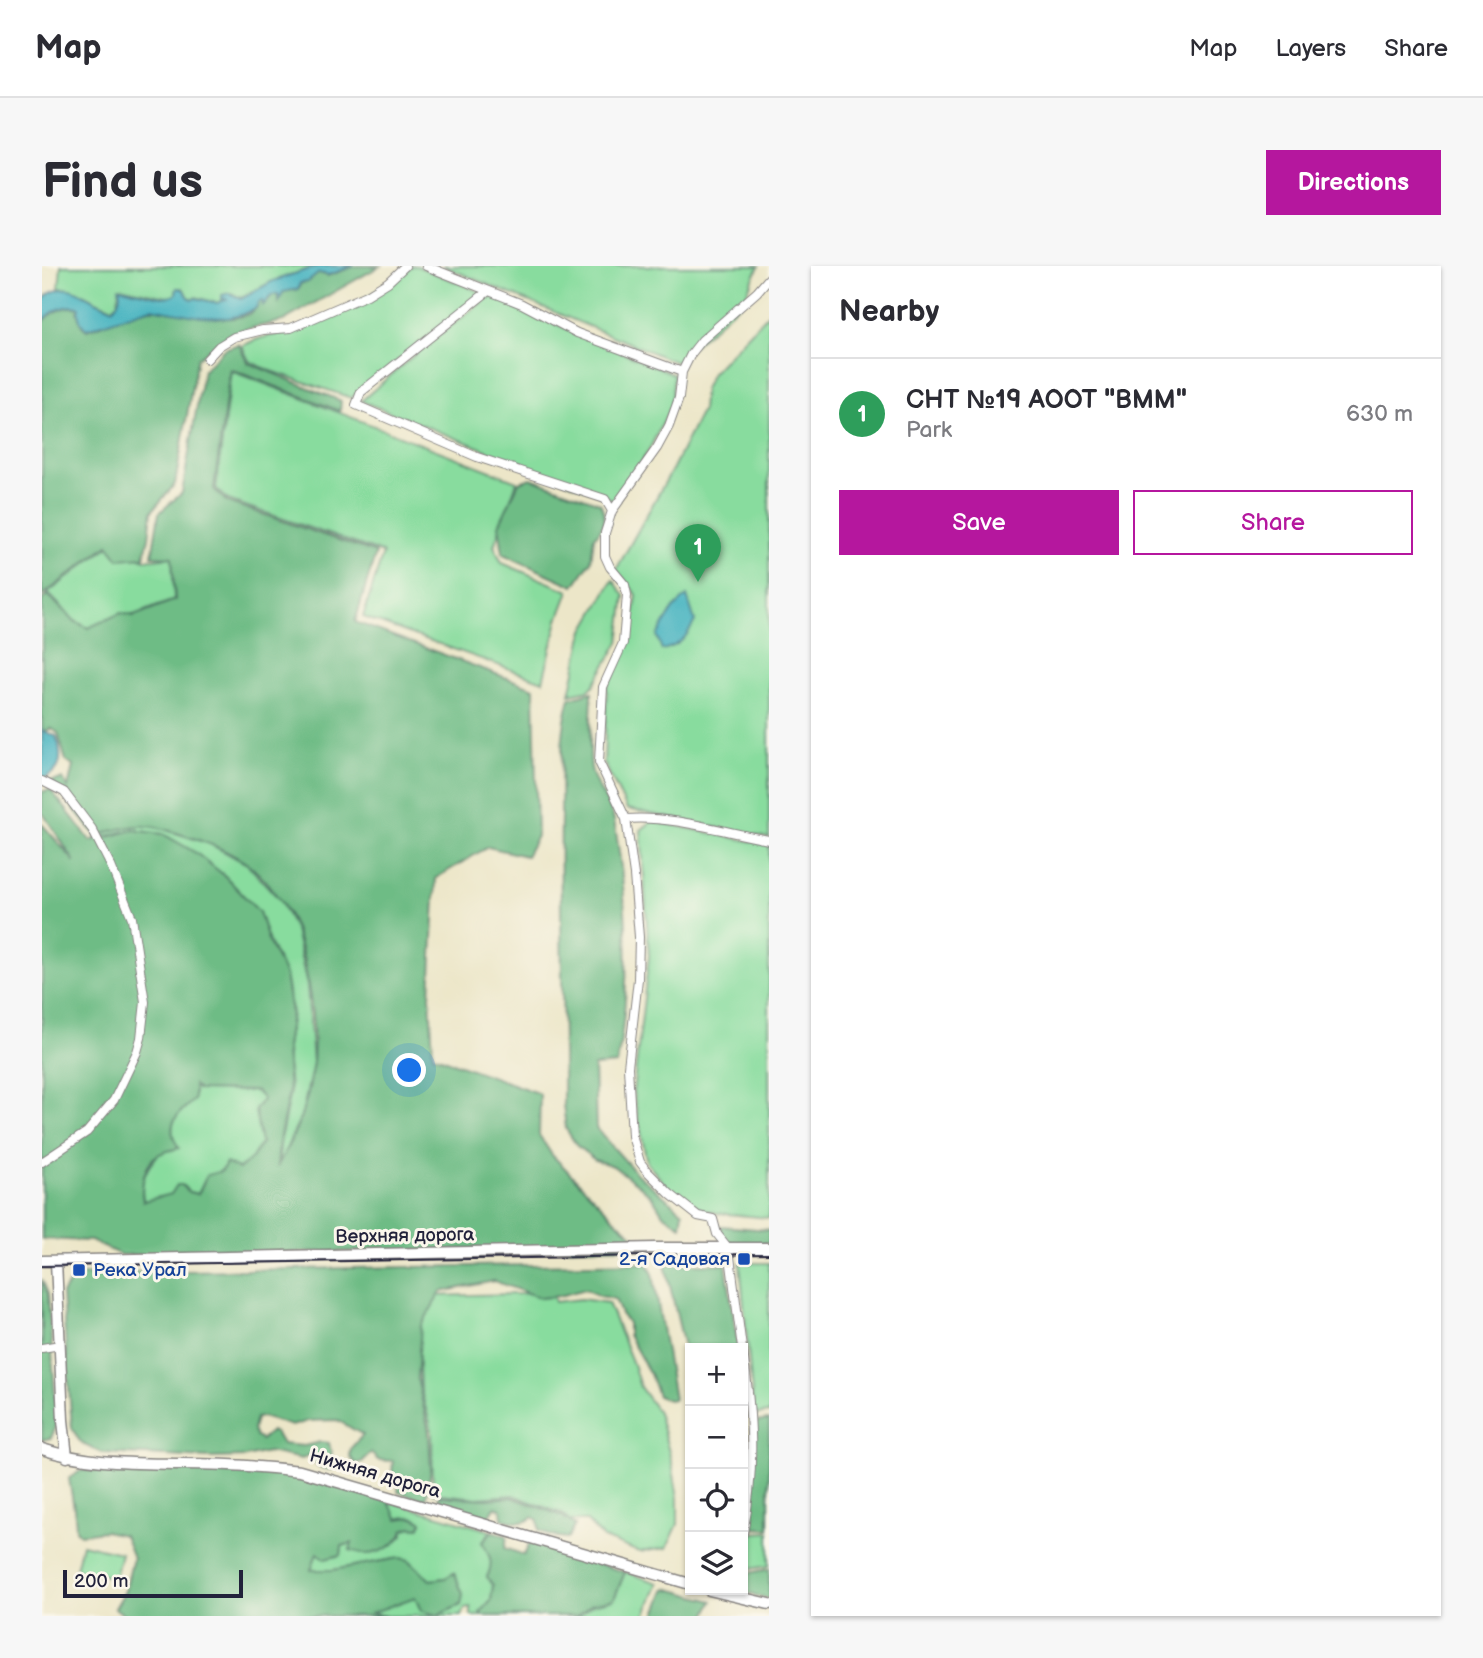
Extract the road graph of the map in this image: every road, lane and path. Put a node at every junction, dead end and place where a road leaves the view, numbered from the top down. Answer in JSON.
{"nodes":[{"id":1,"x":405,"y":266,"type":"edge"},
{"id":2,"x":426,"y":266,"type":"edge"},
{"id":3,"x":769,"y":278,"type":"edge"},
{"id":4,"x":487,"y":292,"type":"junction"},
{"id":5,"x":207,"y":359,"type":"dead end"},
{"id":6,"x":682,"y":372,"type":"junction"},
{"id":7,"x":612,"y":511,"type":"junction"},
{"id":8,"x":44,"y":782,"type":"edge"},
{"id":9,"x":626,"y":819,"type":"junction"},
{"id":10,"x":769,"y":840,"type":"edge"},
{"id":11,"x":42,"y":1162,"type":"edge"},
{"id":12,"x":769,"y":1248,"type":"edge"},
{"id":13,"x":729,"y":1249,"type":"junction"},
{"id":14,"x":42,"y":1261,"type":"edge"},
{"id":15,"x":56,"y":1261,"type":"junction"},
{"id":16,"x":742,"y":1343,"type":"edge"},
{"id":17,"x":60,"y":1345,"type":"junction"},
{"id":18,"x":42,"y":1348,"type":"edge"},
{"id":19,"x":748,"y":1392,"type":"edge"},
{"id":20,"x":42,"y":1449,"type":"edge"},
{"id":21,"x":67,"y":1457,"type":"junction"},
{"id":22,"x":743,"y":1532,"type":"edge"},
{"id":23,"x":685,"y":1583,"type":"edge"},
{"id":24,"x":740,"y":1595,"type":"edge"},
{"id":25,"x":769,"y":1604,"type":"edge"}],
"edges":[{"from":1,"to":5,"type":"street"},
{"from":2,"to":4,"type":"street"},
{"from":3,"to":6,"type":"street"},
{"from":4,"to":6,"type":"street"},
{"from":4,"to":7,"type":"street"},
{"from":6,"to":7,"type":"street"},
{"from":7,"to":9,"type":"street"},
{"from":8,"to":11,"type":"street"},
{"from":9,"to":10,"type":"street"},
{"from":9,"to":13,"type":"street"},
{"from":12,"to":13,"type":"main road","name":"Верхняя дорога"},
{"from":13,"to":15,"type":"main road","name":"Верхняя дорога"},
{"from":13,"to":16,"type":"street"},
{"from":14,"to":15,"type":"main road","name":"Верхняя дорога"},
{"from":15,"to":17,"type":"main road"},
{"from":17,"to":18,"type":"street"},
{"from":17,"to":21,"type":"main road"},
{"from":19,"to":22,"type":"street"},
{"from":20,"to":21,"type":"main road","name":"Нижняя дорога"},
{"from":21,"to":23,"type":"main road","name":"Нижняя дорога"},
{"from":24,"to":25,"type":"main road"}]}
